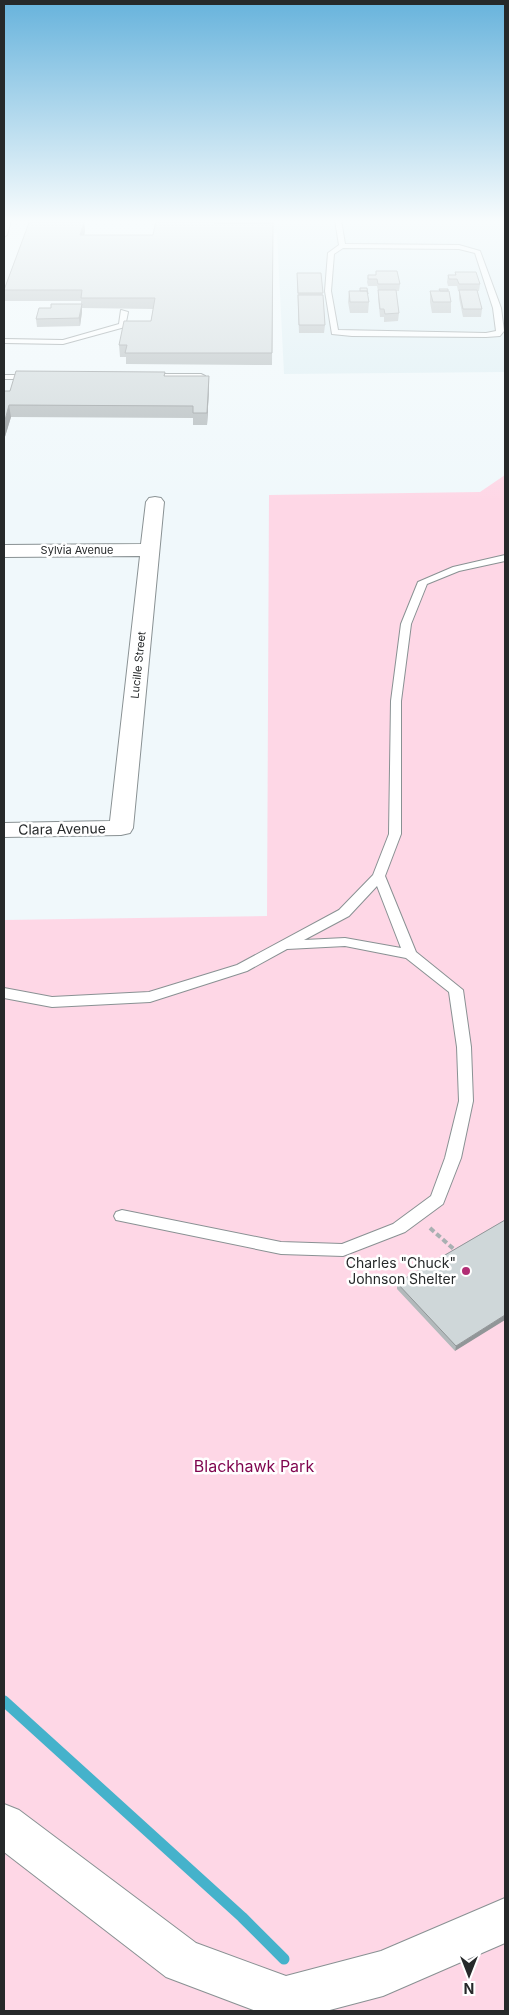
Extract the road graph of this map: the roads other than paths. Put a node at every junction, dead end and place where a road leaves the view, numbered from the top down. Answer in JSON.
{"nodes":[{"id":1,"x":124,"y":314,"type":"edge"},
{"id":2,"x":331,"y":314,"type":"edge"},
{"id":3,"x":498,"y":314,"type":"edge"},
{"id":4,"x":4,"y":341,"type":"edge"},
{"id":5,"x":142,"y":376,"type":"edge"},
{"id":6,"x":201,"y":376,"type":"edge"},
{"id":7,"x":4,"y":377,"type":"edge"},
{"id":8,"x":43,"y":377,"type":"edge"},
{"id":9,"x":155,"y":502,"type":"dead end"},
{"id":10,"x":4,"y":550,"type":"edge"},
{"id":11,"x":150,"y":550,"type":"junction"},
{"id":12,"x":505,"y":558,"type":"edge"},
{"id":13,"x":121,"y":828,"type":"joint"},
{"id":14,"x":4,"y":830,"type":"edge"},
{"id":15,"x":378,"y":876,"type":"junction"},
{"id":16,"x":283,"y":946,"type":"junction"},
{"id":17,"x":410,"y":954,"type":"junction"},
{"id":18,"x":4,"y":993,"type":"edge"},
{"id":19,"x":122,"y":1216,"type":"dead end"},
{"id":20,"x":4,"y":1825,"type":"edge"},
{"id":21,"x":505,"y":1920,"type":"edge"}],
"edges":[{"from":1,"to":4,"type":"lane"},
{"from":2,"to":3,"type":"lane"},
{"from":5,"to":6,"type":"lane"},
{"from":7,"to":8,"type":"lane"},
{"from":9,"to":11,"type":"street","name":"Lucille Street"},
{"from":10,"to":11,"type":"street","name":"Sylvia Avenue"},
{"from":11,"to":13,"type":"street","name":"Lucille Street"},
{"from":12,"to":15,"type":"lane"},
{"from":13,"to":14,"type":"street","name":"Clara Avenue"},
{"from":15,"to":16,"type":"lane"},
{"from":15,"to":17,"type":"lane"},
{"from":16,"to":17,"type":"lane"},
{"from":16,"to":18,"type":"lane"},
{"from":17,"to":19,"type":"lane"},
{"from":20,"to":21,"type":"street"}]}
